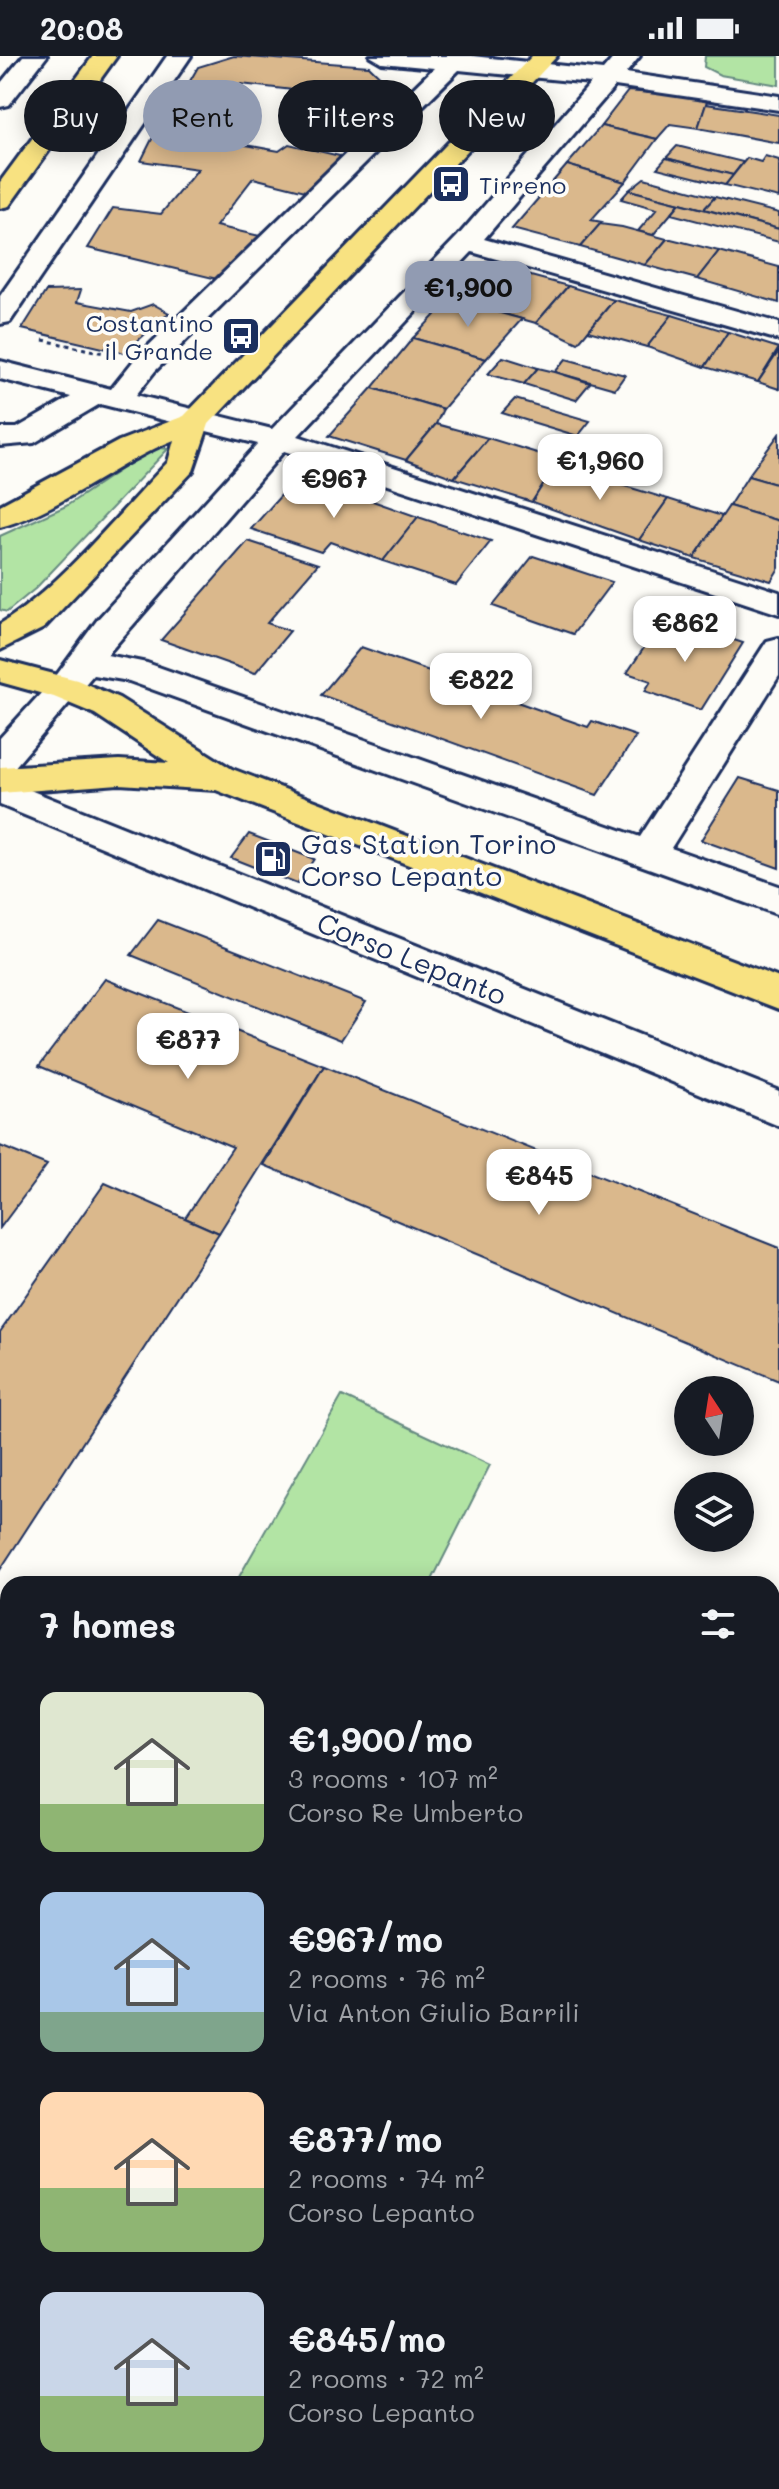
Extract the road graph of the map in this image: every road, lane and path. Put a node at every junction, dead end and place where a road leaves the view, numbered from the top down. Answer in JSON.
{"nodes":[{"id":1,"x":35,"y":56,"type":"edge"},
{"id":2,"x":105,"y":56,"type":"edge"},
{"id":3,"x":179,"y":56,"type":"edge"},
{"id":4,"x":380,"y":56,"type":"edge"},
{"id":5,"x":628,"y":56,"type":"edge"},
{"id":6,"x":457,"y":59,"type":"edge"},
{"id":7,"x":539,"y":63,"type":"edge"},
{"id":8,"x":612,"y":78,"type":"junction"},
{"id":9,"x":403,"y":80,"type":"edge"},
{"id":10,"x":423,"y":93,"type":"edge"},
{"id":11,"x":0,"y":100,"type":"edge"},
{"id":12,"x":779,"y":103,"type":"edge"},
{"id":13,"x":363,"y":152,"type":"edge"},
{"id":14,"x":0,"y":200,"type":"edge"},
{"id":15,"x":467,"y":242,"type":"junction"},
{"id":16,"x":0,"y":316,"type":"edge"},
{"id":17,"x":779,"y":332,"type":"edge"},
{"id":18,"x":42,"y":340,"type":"dead end"},
{"id":19,"x":113,"y":355,"type":"dead end"},
{"id":20,"x":0,"y":370,"type":"edge"},
{"id":21,"x":107,"y":397,"type":"junction"},
{"id":22,"x":195,"y":422,"type":"junction"},
{"id":23,"x":0,"y":437,"type":"edge"},
{"id":24,"x":279,"y":440,"type":"junction"},
{"id":25,"x":0,"y":517,"type":"edge"},
{"id":26,"x":779,"y":603,"type":"edge"},
{"id":27,"x":0,"y":639,"type":"edge"},
{"id":28,"x":779,"y":649,"type":"edge"},
{"id":29,"x":0,"y":671,"type":"edge"},
{"id":30,"x":74,"y":675,"type":"junction"},
{"id":31,"x":0,"y":760,"type":"edge"},
{"id":32,"x":219,"y":778,"type":"junction"},
{"id":33,"x":0,"y":780,"type":"edge"},
{"id":34,"x":0,"y":791,"type":"edge"},
{"id":35,"x":649,"y":853,"type":"junction"},
{"id":36,"x":779,"y":901,"type":"edge"},
{"id":37,"x":779,"y":994,"type":"edge"},
{"id":38,"x":779,"y":1109,"type":"edge"}],
"edges":[{"from":1,"to":11,"type":"street"},
{"from":2,"to":14,"type":"main road"},
{"from":3,"to":16,"type":"street"},
{"from":4,"to":6,"type":"street"},
{"from":4,"to":9,"type":"street"},
{"from":5,"to":8,"type":"street"},
{"from":6,"to":7,"type":"street"},
{"from":6,"to":10,"type":"street"},
{"from":7,"to":8,"type":"street"},
{"from":7,"to":22,"type":"main road"},
{"from":8,"to":12,"type":"street"},
{"from":8,"to":15,"type":"street"},
{"from":13,"to":21,"type":"street"},
{"from":15,"to":17,"type":"street"},
{"from":15,"to":24,"type":"street"},
{"from":18,"to":19,"type":"path"},
{"from":20,"to":21,"type":"street"},
{"from":21,"to":22,"type":"street"},
{"from":21,"to":23,"type":"street"},
{"from":22,"to":24,"type":"street"},
{"from":22,"to":25,"type":"main road"},
{"from":22,"to":27,"type":"main road"},
{"from":24,"to":26,"type":"street"},
{"from":24,"to":30,"type":"street"},
{"from":28,"to":35,"type":"street"},
{"from":29,"to":30,"type":"main road"},
{"from":30,"to":31,"type":"street"},
{"from":30,"to":32,"type":"main road"},
{"from":30,"to":35,"type":"street"},
{"from":32,"to":33,"type":"main road"},
{"from":32,"to":37,"type":"main road"},
{"from":34,"to":38,"type":"street","name":"Corso Lepanto"},
{"from":35,"to":36,"type":"street"}]}
